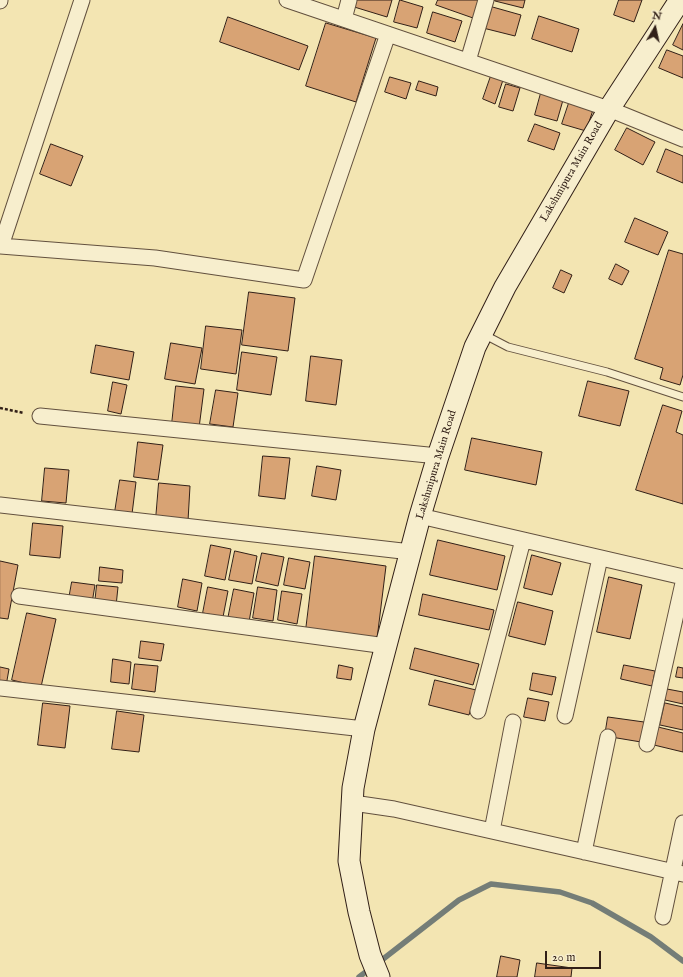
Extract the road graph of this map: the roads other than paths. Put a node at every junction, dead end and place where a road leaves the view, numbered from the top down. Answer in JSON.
{"nodes":[{"id":1,"x":82,"y":0,"type":"edge"},
{"id":2,"x":287,"y":0,"type":"edge"},
{"id":3,"x":349,"y":0,"type":"edge"},
{"id":4,"x":486,"y":0,"type":"edge"},
{"id":5,"x":680,"y":0,"type":"edge"},
{"id":6,"x":344,"y":19,"type":"junction"},
{"id":7,"x":388,"y":34,"type":"junction"},
{"id":8,"x":468,"y":61,"type":"junction"},
{"id":9,"x":609,"y":109,"type":"junction"},
{"id":10,"x":683,"y":139,"type":"edge"},
{"id":11,"x":0,"y":246,"type":"edge"},
{"id":12,"x":481,"y":333,"type":"junction"},
{"id":13,"x":683,"y":398,"type":"edge"},
{"id":14,"x":40,"y":416,"type":"road end"},
{"id":15,"x":438,"y":456,"type":"junction"},
{"id":16,"x":0,"y":505,"type":"edge"},
{"id":17,"x":420,"y":516,"type":"junction"},
{"id":18,"x":523,"y":540,"type":"junction"},
{"id":19,"x":411,"y":552,"type":"junction"},
{"id":20,"x":600,"y":558,"type":"junction"},
{"id":21,"x":683,"y":577,"type":"edge"},
{"id":22,"x":683,"y":583,"type":"edge"},
{"id":23,"x":19,"y":596,"type":"dead end"},
{"id":24,"x":386,"y":646,"type":"junction"},
{"id":25,"x":0,"y":688,"type":"edge"},
{"id":26,"x":478,"y":711,"type":"dead end"},
{"id":27,"x":565,"y":716,"type":"dead end"},
{"id":28,"x":513,"y":722,"type":"dead end"},
{"id":29,"x":364,"y":729,"type":"junction"},
{"id":30,"x":608,"y":737,"type":"dead end"},
{"id":31,"x":647,"y":744,"type":"dead end"},
{"id":32,"x":352,"y":803,"type":"junction"},
{"id":33,"x":683,"y":823,"type":"edge"},
{"id":34,"x":492,"y":831,"type":"junction"},
{"id":35,"x":584,"y":852,"type":"junction"},
{"id":36,"x":678,"y":873,"type":"edge"},
{"id":37,"x":663,"y":917,"type":"dead end"},
{"id":38,"x":379,"y":977,"type":"edge"}],
"edges":[{"from":1,"to":11,"type":"street"},
{"from":2,"to":6,"type":"street"},
{"from":3,"to":6,"type":"street"},
{"from":4,"to":8,"type":"street"},
{"from":5,"to":9,"type":"main road","name":"Lakshmipura Main Road"},
{"from":6,"to":7,"type":"street"},
{"from":7,"to":8,"type":"street"},
{"from":7,"to":11,"type":"street"},
{"from":8,"to":9,"type":"street"},
{"from":9,"to":10,"type":"street"},
{"from":9,"to":12,"type":"main road","name":"Lakshmipura Main Road"},
{"from":12,"to":13,"type":"lane"},
{"from":12,"to":15,"type":"main road","name":"Lakshmipura Main Road"},
{"from":14,"to":15,"type":"street"},
{"from":15,"to":17,"type":"main road","name":"Lakshmipura Main Road"},
{"from":16,"to":19,"type":"street"},
{"from":17,"to":18,"type":"street"},
{"from":17,"to":19,"type":"main road","name":"Lakshmipura Main Road"},
{"from":18,"to":20,"type":"street"},
{"from":18,"to":26,"type":"street"},
{"from":19,"to":24,"type":"main road","name":"Lakshmipura Main Road"},
{"from":20,"to":21,"type":"street"},
{"from":20,"to":27,"type":"street"},
{"from":22,"to":31,"type":"street"},
{"from":23,"to":24,"type":"street"},
{"from":24,"to":29,"type":"main road","name":"Lakshmipura Main Road"},
{"from":25,"to":29,"type":"street"},
{"from":28,"to":34,"type":"street"},
{"from":29,"to":32,"type":"main road","name":"Lakshmipura Main Road"},
{"from":30,"to":35,"type":"street"},
{"from":32,"to":34,"type":"street"},
{"from":32,"to":38,"type":"main road","name":"Lakshmipura Main Road"},
{"from":33,"to":36,"type":"street"},
{"from":34,"to":35,"type":"street"},
{"from":35,"to":36,"type":"street"},
{"from":36,"to":37,"type":"street"}]}
